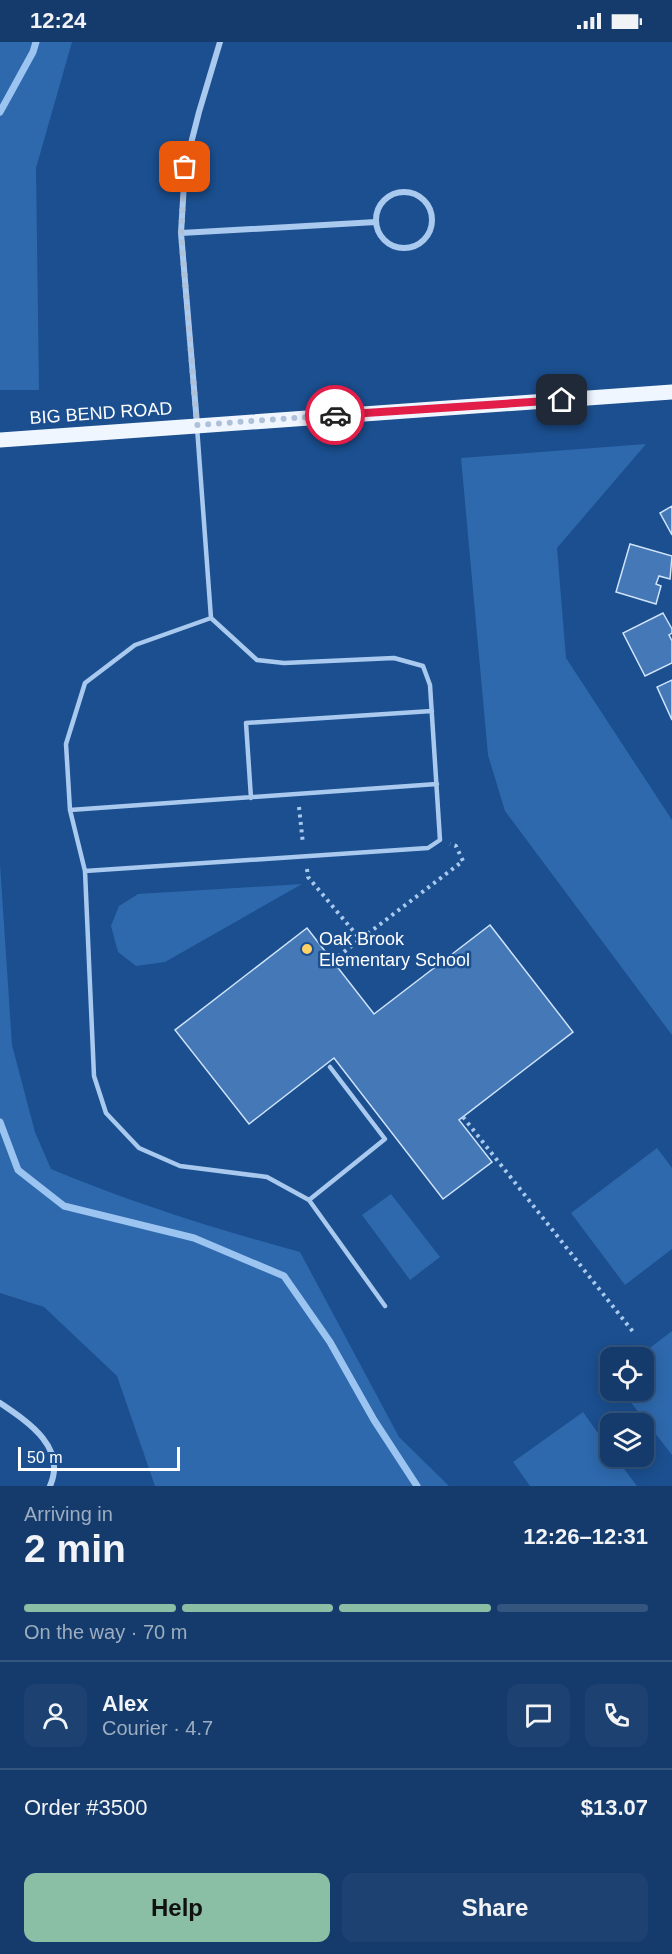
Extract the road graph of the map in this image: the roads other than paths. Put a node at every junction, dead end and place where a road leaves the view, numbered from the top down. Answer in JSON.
{"nodes":[{"id":1,"x":220,"y":42,"type":"edge"},
{"id":2,"x":376,"y":222,"type":"junction"},
{"id":3,"x":181,"y":233,"type":"junction"},
{"id":4,"x":672,"y":392,"type":"edge"},
{"id":5,"x":197,"y":425,"type":"junction"},
{"id":6,"x":6,"y":439,"type":"edge"},
{"id":7,"x":211,"y":618,"type":"junction"},
{"id":8,"x":432,"y":711,"type":"junction"},
{"id":9,"x":437,"y":784,"type":"junction"},
{"id":10,"x":251,"y":798,"type":"junction"},
{"id":11,"x":70,"y":810,"type":"junction"},
{"id":12,"x":85,"y":871,"type":"junction"},
{"id":13,"x":330,"y":1067,"type":"dead end"},
{"id":14,"x":309,"y":1200,"type":"junction"},
{"id":15,"x":385,"y":1306,"type":"dead end"},
{"id":16,"x":0,"y":1403,"type":"edge"},
{"id":17,"x":51,"y":1486,"type":"edge"}],
"edges":[{"from":1,"to":3,"type":"street"},
{"from":2,"to":2,"type":"street"},
{"from":2,"to":3,"type":"street"},
{"from":3,"to":5,"type":"street"},
{"from":4,"to":5,"type":"main road","name":"BIG BEND ROAD"},
{"from":5,"to":6,"type":"main road","name":"BIG BEND ROAD"},
{"from":5,"to":7,"type":"lane"},
{"from":7,"to":8,"type":"lane"},
{"from":7,"to":11,"type":"lane"},
{"from":8,"to":9,"type":"lane"},
{"from":8,"to":10,"type":"lane"},
{"from":9,"to":10,"type":"lane"},
{"from":9,"to":12,"type":"lane"},
{"from":10,"to":11,"type":"lane"},
{"from":11,"to":12,"type":"lane"},
{"from":12,"to":14,"type":"lane"},
{"from":13,"to":14,"type":"lane"},
{"from":14,"to":15,"type":"lane"},
{"from":16,"to":17,"type":"street"}]}
